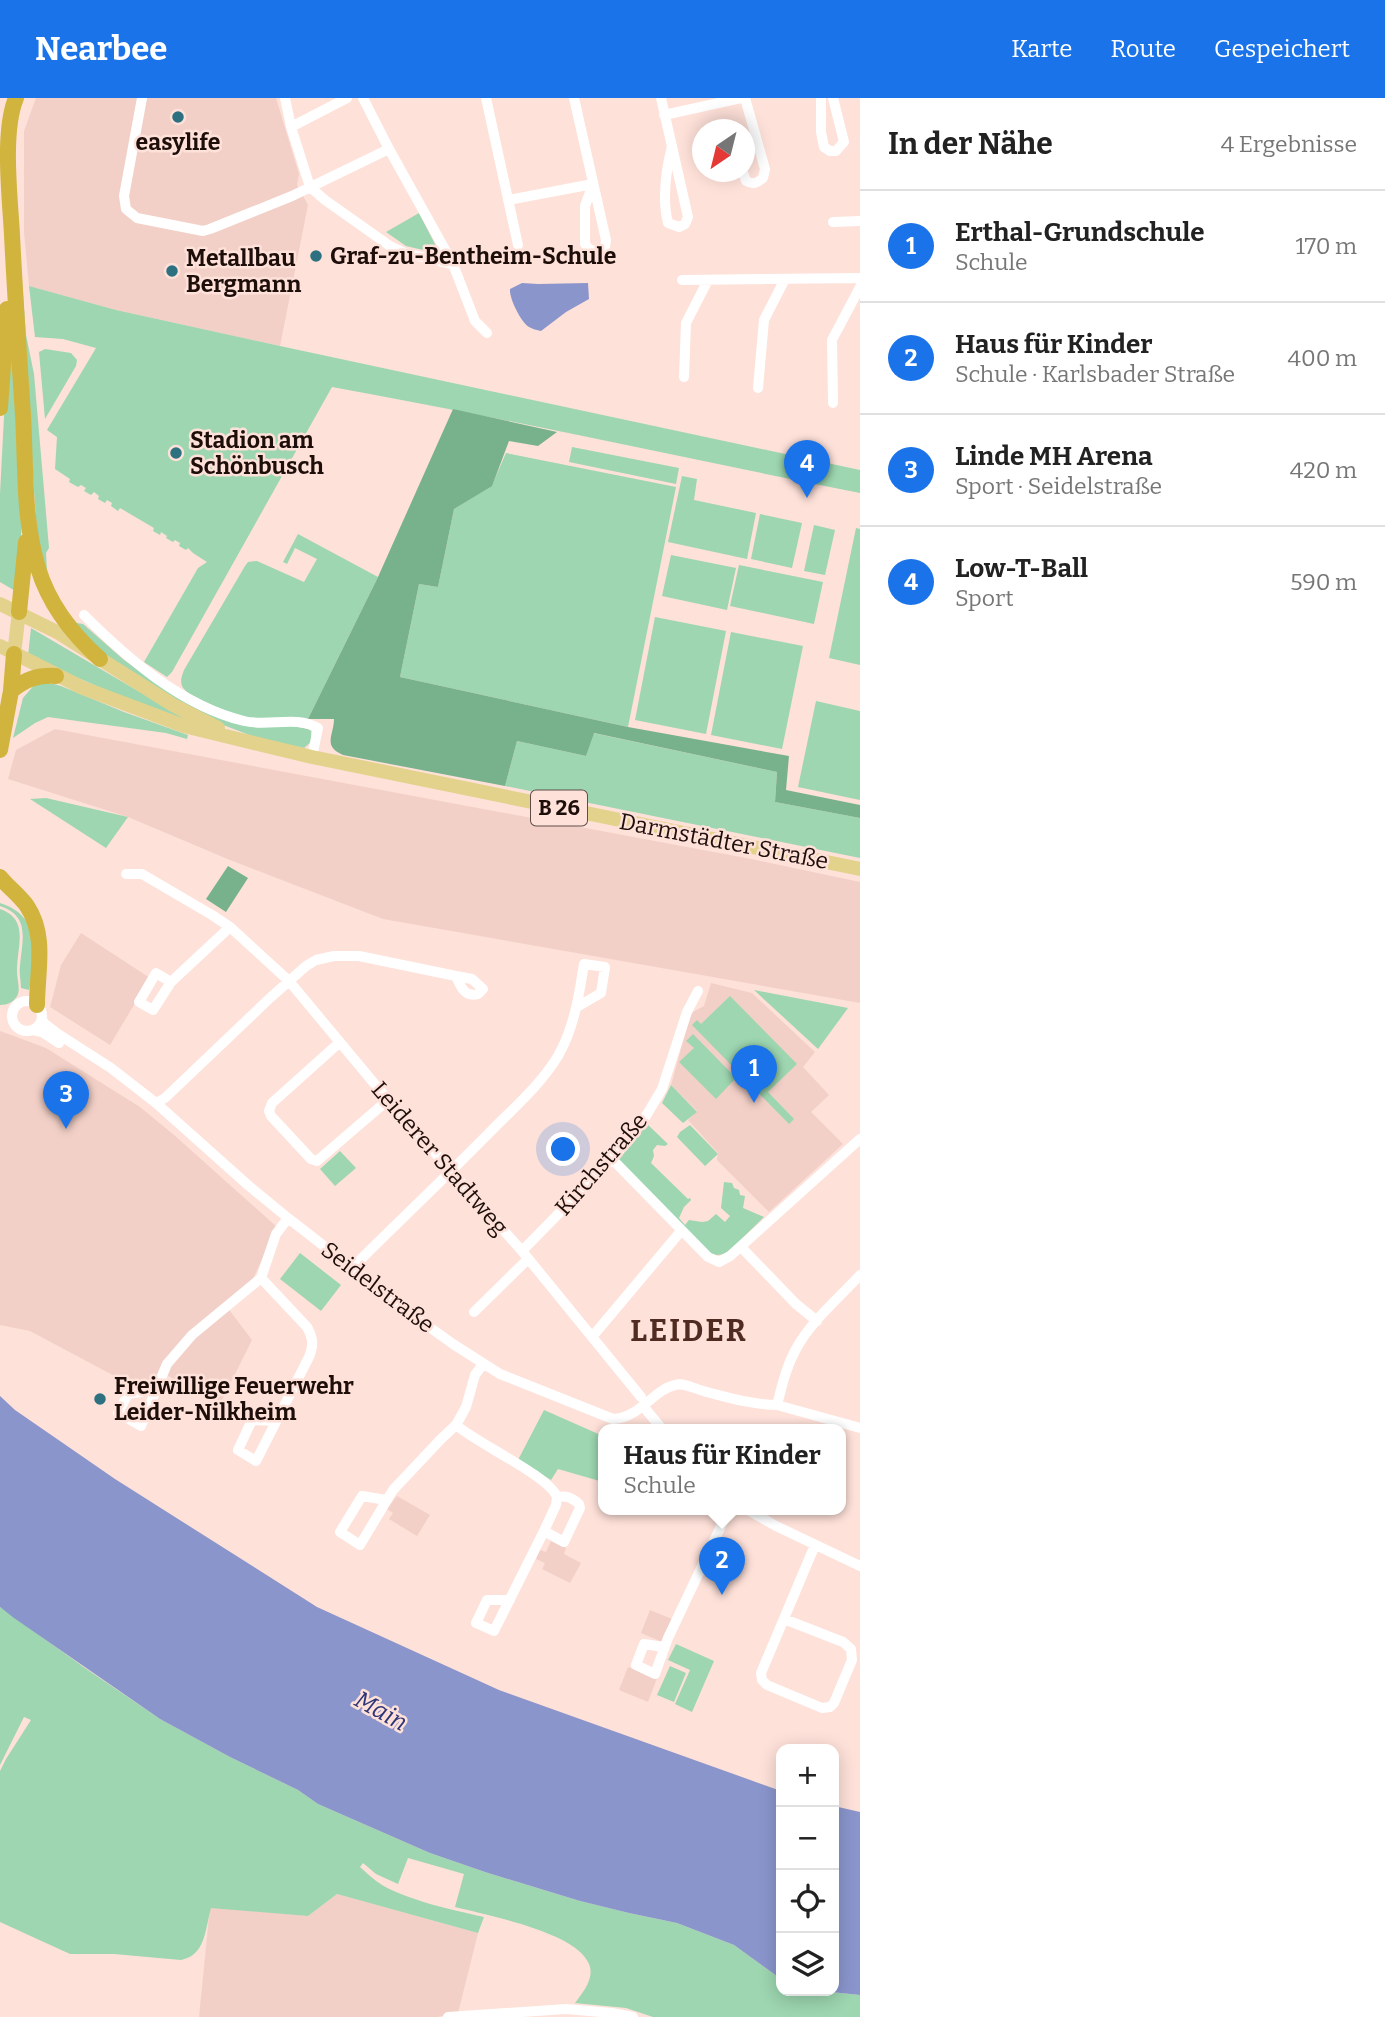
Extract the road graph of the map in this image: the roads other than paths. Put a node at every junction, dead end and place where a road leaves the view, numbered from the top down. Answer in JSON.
{"nodes":[{"id":1,"x":142,"y":98,"type":"edge"},
{"id":2,"x":285,"y":98,"type":"edge"},
{"id":3,"x":347,"y":98,"type":"edge"},
{"id":4,"x":363,"y":98,"type":"edge"},
{"id":5,"x":486,"y":98,"type":"edge"},
{"id":6,"x":574,"y":98,"type":"edge"},
{"id":7,"x":660,"y":98,"type":"edge"},
{"id":8,"x":821,"y":98,"type":"edge"},
{"id":9,"x":833,"y":98,"type":"edge"},
{"id":10,"x":745,"y":102,"type":"edge"},
{"id":11,"x":12,"y":109,"type":"edge"},
{"id":12,"x":664,"y":115,"type":"junction"},
{"id":13,"x":750,"y":119,"type":"edge"},
{"id":14,"x":291,"y":127,"type":"junction"},
{"id":15,"x":755,"y":136,"type":"edge"},
{"id":16,"x":671,"y":146,"type":"junction"},
{"id":17,"x":389,"y":149,"type":"junction"},
{"id":18,"x":1,"y":170,"type":"edge"},
{"id":19,"x":748,"y":182,"type":"edge"},
{"id":20,"x":593,"y":184,"type":"junction"},
{"id":21,"x":310,"y":187,"type":"junction"},
{"id":22,"x":508,"y":200,"type":"junction"},
{"id":23,"x":10,"y":206,"type":"junction"},
{"id":24,"x":860,"y":221,"type":"edge"},
{"id":25,"x":833,"y":222,"type":"dead end"},
{"id":26,"x":518,"y":245,"type":"dead end"},
{"id":27,"x":456,"y":265,"type":"junction"},
{"id":28,"x":860,"y":278,"type":"edge"},
{"id":29,"x":785,"y":279,"type":"junction"},
{"id":30,"x":682,"y":280,"type":"dead end"},
{"id":31,"x":708,"y":280,"type":"junction"},
{"id":32,"x":860,"y":287,"type":"edge"},
{"id":33,"x":487,"y":334,"type":"dead end"},
{"id":34,"x":684,"y":377,"type":"dead end"},
{"id":35,"x":758,"y":388,"type":"dead end"},
{"id":36,"x":833,"y":404,"type":"dead end"},
{"id":37,"x":0,"y":408,"type":"edge"},
{"id":38,"x":28,"y":523,"type":"junction"},
{"id":39,"x":0,"y":604,"type":"edge"},
{"id":40,"x":19,"y":612,"type":"junction"},
{"id":41,"x":84,"y":615,"type":"dead end"},
{"id":42,"x":7,"y":650,"type":"edge"},
{"id":43,"x":100,"y":659,"type":"junction"},
{"id":44,"x":56,"y":676,"type":"junction"},
{"id":45,"x":11,"y":691,"type":"junction"},
{"id":46,"x":259,"y":743,"type":"junction"},
{"id":47,"x":0,"y":750,"type":"edge"},
{"id":48,"x":312,"y":757,"type":"junction"},
{"id":49,"x":860,"y":869,"type":"edge"},
{"id":50,"x":126,"y":874,"type":"dead end"},
{"id":51,"x":0,"y":877,"type":"edge"},
{"id":52,"x":0,"y":898,"type":"edge"},
{"id":53,"x":32,"y":914,"type":"junction"},
{"id":54,"x":230,"y":927,"type":"junction"},
{"id":55,"x":456,"y":976,"type":"dead end"},
{"id":56,"x":289,"y":981,"type":"junction"},
{"id":57,"x":171,"y":982,"type":"dead end"},
{"id":58,"x":698,"y":991,"type":"dead end"},
{"id":59,"x":577,"y":1007,"type":"dead end"},
{"id":60,"x":30,"y":1008,"type":"junction"},
{"id":61,"x":0,"y":1010,"type":"edge"},
{"id":62,"x":1,"y":1017,"type":"edge"},
{"id":63,"x":13,"y":1022,"type":"junction"},
{"id":64,"x":33,"y":1030,"type":"junction"},
{"id":65,"x":340,"y":1042,"type":"junction"},
{"id":66,"x":140,"y":1091,"type":"junction"},
{"id":67,"x":388,"y":1100,"type":"junction"},
{"id":68,"x":156,"y":1103,"type":"junction"},
{"id":69,"x":860,"y":1139,"type":"edge"},
{"id":70,"x":612,"y":1159,"type":"junction"},
{"id":71,"x":451,"y":1171,"type":"junction"},
{"id":72,"x":288,"y":1218,"type":"junction"},
{"id":73,"x":681,"y":1231,"type":"junction"},
{"id":74,"x":741,"y":1247,"type":"junction"},
{"id":75,"x":525,"y":1255,"type":"junction"},
{"id":76,"x":352,"y":1268,"type":"junction"},
{"id":77,"x":860,"y":1275,"type":"edge"},
{"id":78,"x":261,"y":1278,"type":"junction"},
{"id":79,"x":474,"y":1312,"type":"dead end"},
{"id":80,"x":817,"y":1321,"type":"junction"},
{"id":81,"x":592,"y":1336,"type":"junction"},
{"id":82,"x":483,"y":1364,"type":"junction"},
{"id":83,"x":156,"y":1389,"type":"dead end"},
{"id":84,"x":643,"y":1402,"type":"junction"},
{"id":85,"x":777,"y":1405,"type":"junction"},
{"id":86,"x":276,"y":1421,"type":"dead end"},
{"id":87,"x":658,"y":1424,"type":"edge"},
{"id":88,"x":846,"y":1424,"type":"edge"},
{"id":89,"x":456,"y":1426,"type":"junction"},
{"id":90,"x":557,"y":1497,"type":"junction"},
{"id":91,"x":386,"y":1500,"type":"junction"},
{"id":92,"x":726,"y":1515,"type":"edge"},
{"id":93,"x":756,"y":1515,"type":"edge"},
{"id":94,"x":544,"y":1531,"type":"junction"},
{"id":95,"x":815,"y":1545,"type":"junction"},
{"id":96,"x":860,"y":1566,"type":"edge"},
{"id":97,"x":510,"y":1600,"type":"dead end"},
{"id":98,"x":784,"y":1619,"type":"junction"},
{"id":99,"x":664,"y":1647,"type":"dead end"},
{"id":100,"x":448,"y":2017,"type":"edge"},
{"id":101,"x":633,"y":2017,"type":"edge"}],
"edges":[{"from":1,"to":21,"type":"street"},
{"from":2,"to":14,"type":"street"},
{"from":3,"to":14,"type":"street"},
{"from":4,"to":17,"type":"street"},
{"from":5,"to":22,"type":"street"},
{"from":6,"to":20,"type":"street"},
{"from":7,"to":12,"type":"street"},
{"from":8,"to":9,"type":"street"},
{"from":10,"to":12,"type":"street"},
{"from":10,"to":13,"type":"street"},
{"from":11,"to":23,"type":"highway"},
{"from":12,"to":16,"type":"street"},
{"from":14,"to":21,"type":"street"},
{"from":15,"to":19,"type":"street"},
{"from":16,"to":16,"type":"street"},
{"from":17,"to":21,"type":"street"},
{"from":17,"to":27,"type":"street"},
{"from":18,"to":23,"type":"highway"},
{"from":18,"to":37,"type":"highway"},
{"from":20,"to":20,"type":"street"},
{"from":20,"to":22,"type":"street"},
{"from":21,"to":27,"type":"street"},
{"from":22,"to":26,"type":"street"},
{"from":23,"to":38,"type":"highway"},
{"from":24,"to":25,"type":"street"},
{"from":27,"to":33,"type":"street"},
{"from":28,"to":29,"type":"street"},
{"from":29,"to":31,"type":"street"},
{"from":29,"to":35,"type":"street"},
{"from":30,"to":31,"type":"street"},
{"from":31,"to":34,"type":"street"},
{"from":32,"to":36,"type":"street"},
{"from":38,"to":40,"type":"highway"},
{"from":38,"to":43,"type":"highway"},
{"from":39,"to":40,"type":"main road","name":"Darmstädter Straße","number":"B 26"},
{"from":40,"to":42,"type":"main road"},
{"from":40,"to":43,"type":"main road","name":"Darmstädter Straße","number":"B 26"},
{"from":41,"to":48,"type":"street"},
{"from":42,"to":44,"type":"main road","name":"Darmstädter Straße"},
{"from":42,"to":45,"type":"highway"},
{"from":43,"to":46,"type":"main road","name":"Darmstädter Straße","number":"B 26"},
{"from":44,"to":45,"type":"highway"},
{"from":44,"to":46,"type":"main road","name":"Darmstädter Straße","number":"B 26"},
{"from":45,"to":47,"type":"highway"},
{"from":46,"to":48,"type":"main road","name":"Darmstädter Straße","number":"B 26"},
{"from":48,"to":49,"type":"main road","name":"Darmstädter Straße","number":"B 26"},
{"from":50,"to":54,"type":"street","name":"Leiderer Stadtweg"},
{"from":51,"to":53,"type":"highway"},
{"from":52,"to":53,"type":"highway"},
{"from":53,"to":60,"type":"highway"},
{"from":54,"to":56,"type":"street","name":"Leiderer Stadtweg"},
{"from":54,"to":57,"type":"street"},
{"from":55,"to":56,"type":"street"},
{"from":56,"to":65,"type":"street","name":"Leiderer Stadtweg"},
{"from":56,"to":68,"type":"street"},
{"from":58,"to":70,"type":"street","name":"Kirchstraße"},
{"from":59,"to":71,"type":"street"},
{"from":60,"to":61,"type":"street"},
{"from":60,"to":63,"type":"street"},
{"from":60,"to":64,"type":"street"},
{"from":60,"to":66,"type":"street","name":"Seidelstraße"},
{"from":62,"to":63,"type":"street","name":"Seidelstraße"},
{"from":63,"to":64,"type":"street","name":"Seidelstraße"},
{"from":64,"to":66,"type":"street","name":"Seidelstraße"},
{"from":65,"to":67,"type":"street","name":"Leiderer Stadtweg"},
{"from":65,"to":67,"type":"street"},
{"from":66,"to":68,"type":"street","name":"Seidelstraße"},
{"from":67,"to":71,"type":"street","name":"Leiderer Stadtweg"},
{"from":68,"to":72,"type":"street","name":"Seidelstraße"},
{"from":69,"to":74,"type":"street"},
{"from":70,"to":73,"type":"street"},
{"from":70,"to":75,"type":"street","name":"Kirchstraße"},
{"from":71,"to":75,"type":"street","name":"Leiderer Stadtweg"},
{"from":71,"to":76,"type":"street"},
{"from":72,"to":76,"type":"street","name":"Seidelstraße"},
{"from":72,"to":78,"type":"street"},
{"from":73,"to":74,"type":"street"},
{"from":73,"to":81,"type":"street"},
{"from":74,"to":80,"type":"street"},
{"from":75,"to":79,"type":"street","name":"Kirchstraße"},
{"from":75,"to":81,"type":"street","name":"Leiderer Stadtweg"},
{"from":76,"to":82,"type":"street","name":"Seidelstraße"},
{"from":77,"to":80,"type":"street"},
{"from":78,"to":83,"type":"street"},
{"from":78,"to":86,"type":"street"},
{"from":80,"to":85,"type":"street"},
{"from":81,"to":84,"type":"street","name":"Leiderer Stadtweg"},
{"from":82,"to":84,"type":"street","name":"Seidelstraße"},
{"from":82,"to":89,"type":"street"},
{"from":84,"to":85,"type":"street","name":"Seidelstraße"},
{"from":84,"to":87,"type":"street","name":"Leiderer Stadtweg"},
{"from":85,"to":88,"type":"street","name":"Seidelstraße"},
{"from":89,"to":90,"type":"street"},
{"from":89,"to":91,"type":"street"},
{"from":90,"to":94,"type":"street"},
{"from":90,"to":94,"type":"street"},
{"from":91,"to":91,"type":"street"},
{"from":92,"to":99,"type":"street"},
{"from":93,"to":95,"type":"street"},
{"from":94,"to":97,"type":"street"},
{"from":95,"to":96,"type":"street"},
{"from":95,"to":98,"type":"street"},
{"from":98,"to":98,"type":"street"},
{"from":100,"to":101,"type":"street"}]}
